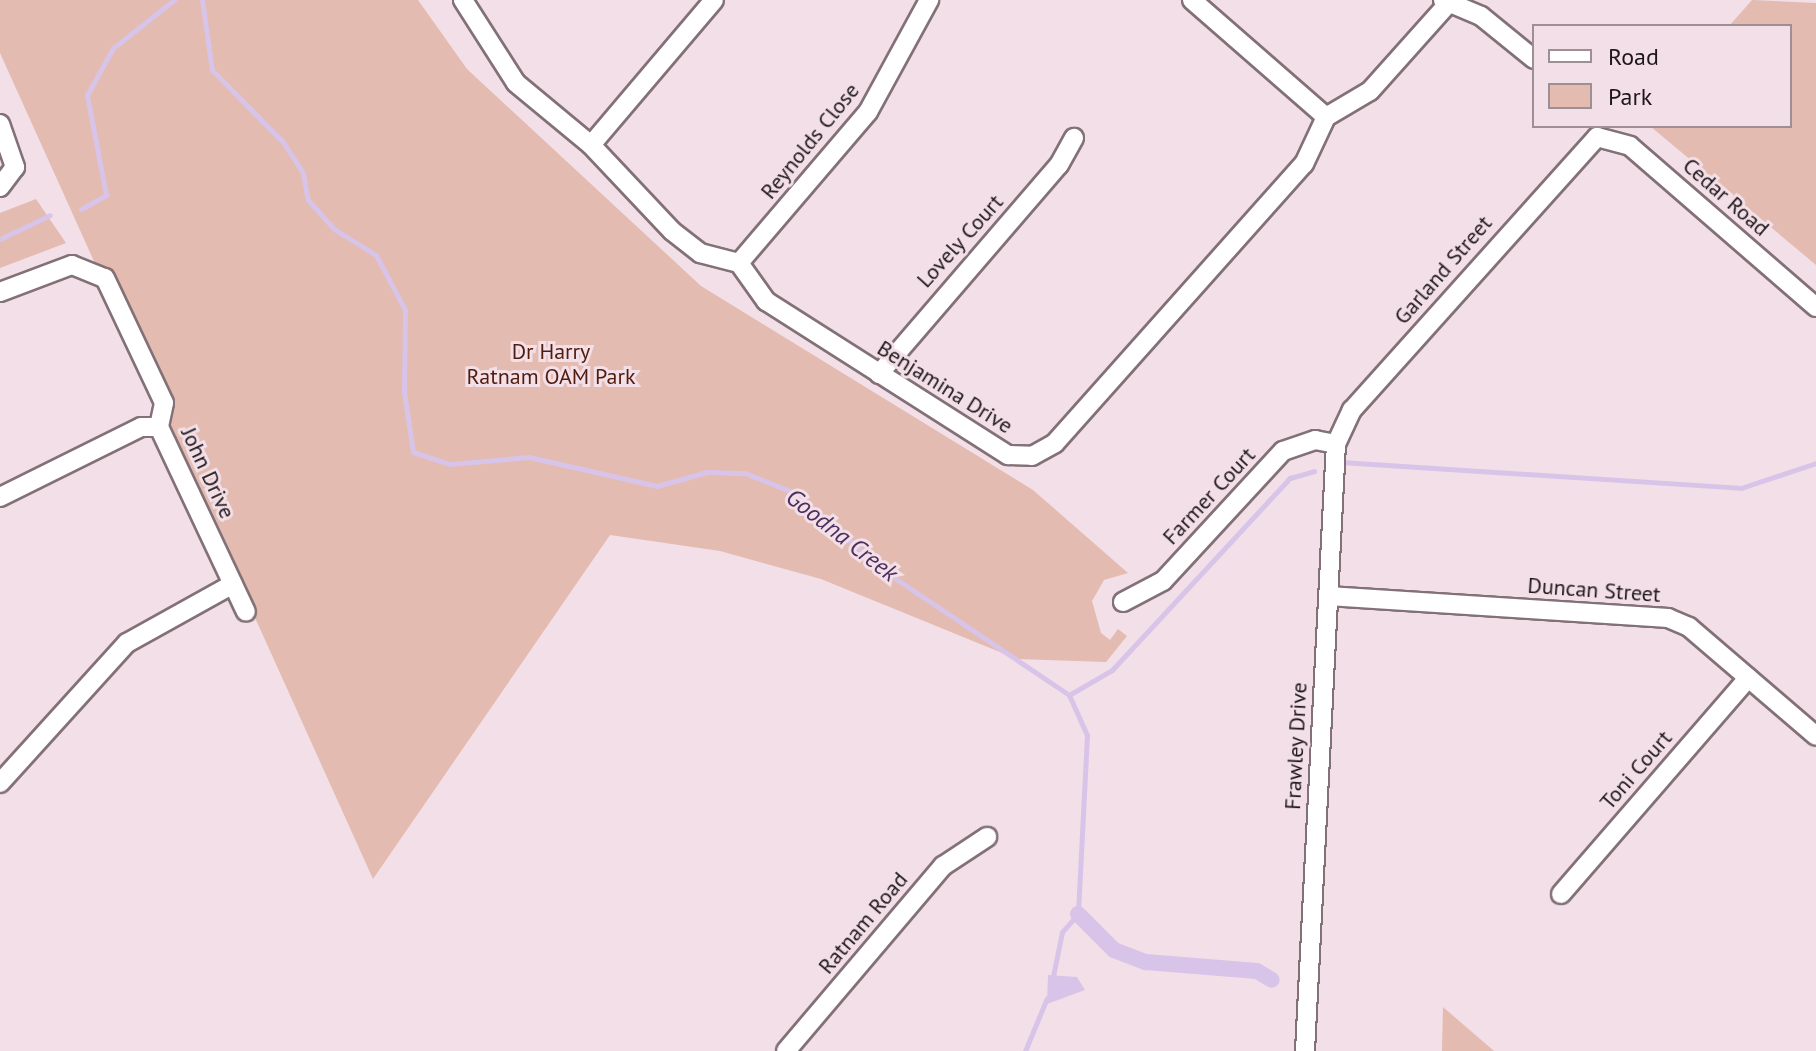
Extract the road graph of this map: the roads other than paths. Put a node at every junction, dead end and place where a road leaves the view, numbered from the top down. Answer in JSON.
{"nodes":[{"id":1,"x":714,"y":0,"type":"edge"},
{"id":2,"x":929,"y":0,"type":"edge"},
{"id":3,"x":1192,"y":0,"type":"edge"},
{"id":4,"x":469,"y":1,"type":"edge"},
{"id":5,"x":1444,"y":3,"type":"edge"},
{"id":6,"x":1532,"y":57,"type":"edge"},
{"id":7,"x":1326,"y":117,"type":"junction"},
{"id":8,"x":0,"y":124,"type":"edge"},
{"id":9,"x":1595,"y":132,"type":"edge"},
{"id":10,"x":1074,"y":138,"type":"dead end"},
{"id":11,"x":591,"y":145,"type":"junction"},
{"id":12,"x":0,"y":187,"type":"edge"},
{"id":13,"x":739,"y":263,"type":"junction"},
{"id":14,"x":0,"y":292,"type":"edge"},
{"id":15,"x":1816,"y":307,"type":"edge"},
{"id":16,"x":879,"y":374,"type":"junction"},
{"id":17,"x":159,"y":427,"type":"junction"},
{"id":18,"x":1336,"y":444,"type":"junction"},
{"id":19,"x":0,"y":497,"type":"edge"},
{"id":20,"x":233,"y":584,"type":"junction"},
{"id":21,"x":1328,"y":596,"type":"junction"},
{"id":22,"x":1123,"y":602,"type":"dead end"},
{"id":23,"x":246,"y":612,"type":"dead end"},
{"id":24,"x":1748,"y":678,"type":"junction"},
{"id":25,"x":1816,"y":736,"type":"edge"},
{"id":26,"x":0,"y":783,"type":"edge"},
{"id":27,"x":987,"y":837,"type":"dead end"},
{"id":28,"x":1561,"y":894,"type":"dead end"},
{"id":29,"x":786,"y":1051,"type":"edge"},
{"id":30,"x":1305,"y":1051,"type":"edge"}],
"edges":[{"from":1,"to":11,"type":"street"},
{"from":2,"to":13,"type":"street","name":"Reynolds Close"},
{"from":3,"to":7,"type":"street"},
{"from":4,"to":11,"type":"street"},
{"from":5,"to":6,"type":"street"},
{"from":5,"to":7,"type":"street"},
{"from":7,"to":16,"type":"street","name":"Benjamina Drive"},
{"from":8,"to":12,"type":"street"},
{"from":9,"to":15,"type":"street","name":"Cedar Road"},
{"from":9,"to":18,"type":"street","name":"Garland Street"},
{"from":10,"to":16,"type":"street","name":"Lovely Court"},
{"from":11,"to":13,"type":"street"},
{"from":13,"to":16,"type":"street","name":"Benjamina Drive"},
{"from":14,"to":17,"type":"street"},
{"from":17,"to":19,"type":"street","name":"John Drive"},
{"from":17,"to":20,"type":"street","name":"John Drive"},
{"from":18,"to":21,"type":"street","name":"Frawley Drive"},
{"from":18,"to":22,"type":"street","name":"Farmer Court"},
{"from":20,"to":23,"type":"street","name":"John Drive"},
{"from":20,"to":26,"type":"street"},
{"from":21,"to":24,"type":"street","name":"Duncan Street"},
{"from":21,"to":30,"type":"street","name":"Frawley Drive"},
{"from":24,"to":25,"type":"street","name":"Duncan Street"},
{"from":24,"to":28,"type":"street","name":"Toni Court"},
{"from":27,"to":29,"type":"street","name":"Ratnam Road"}]}
